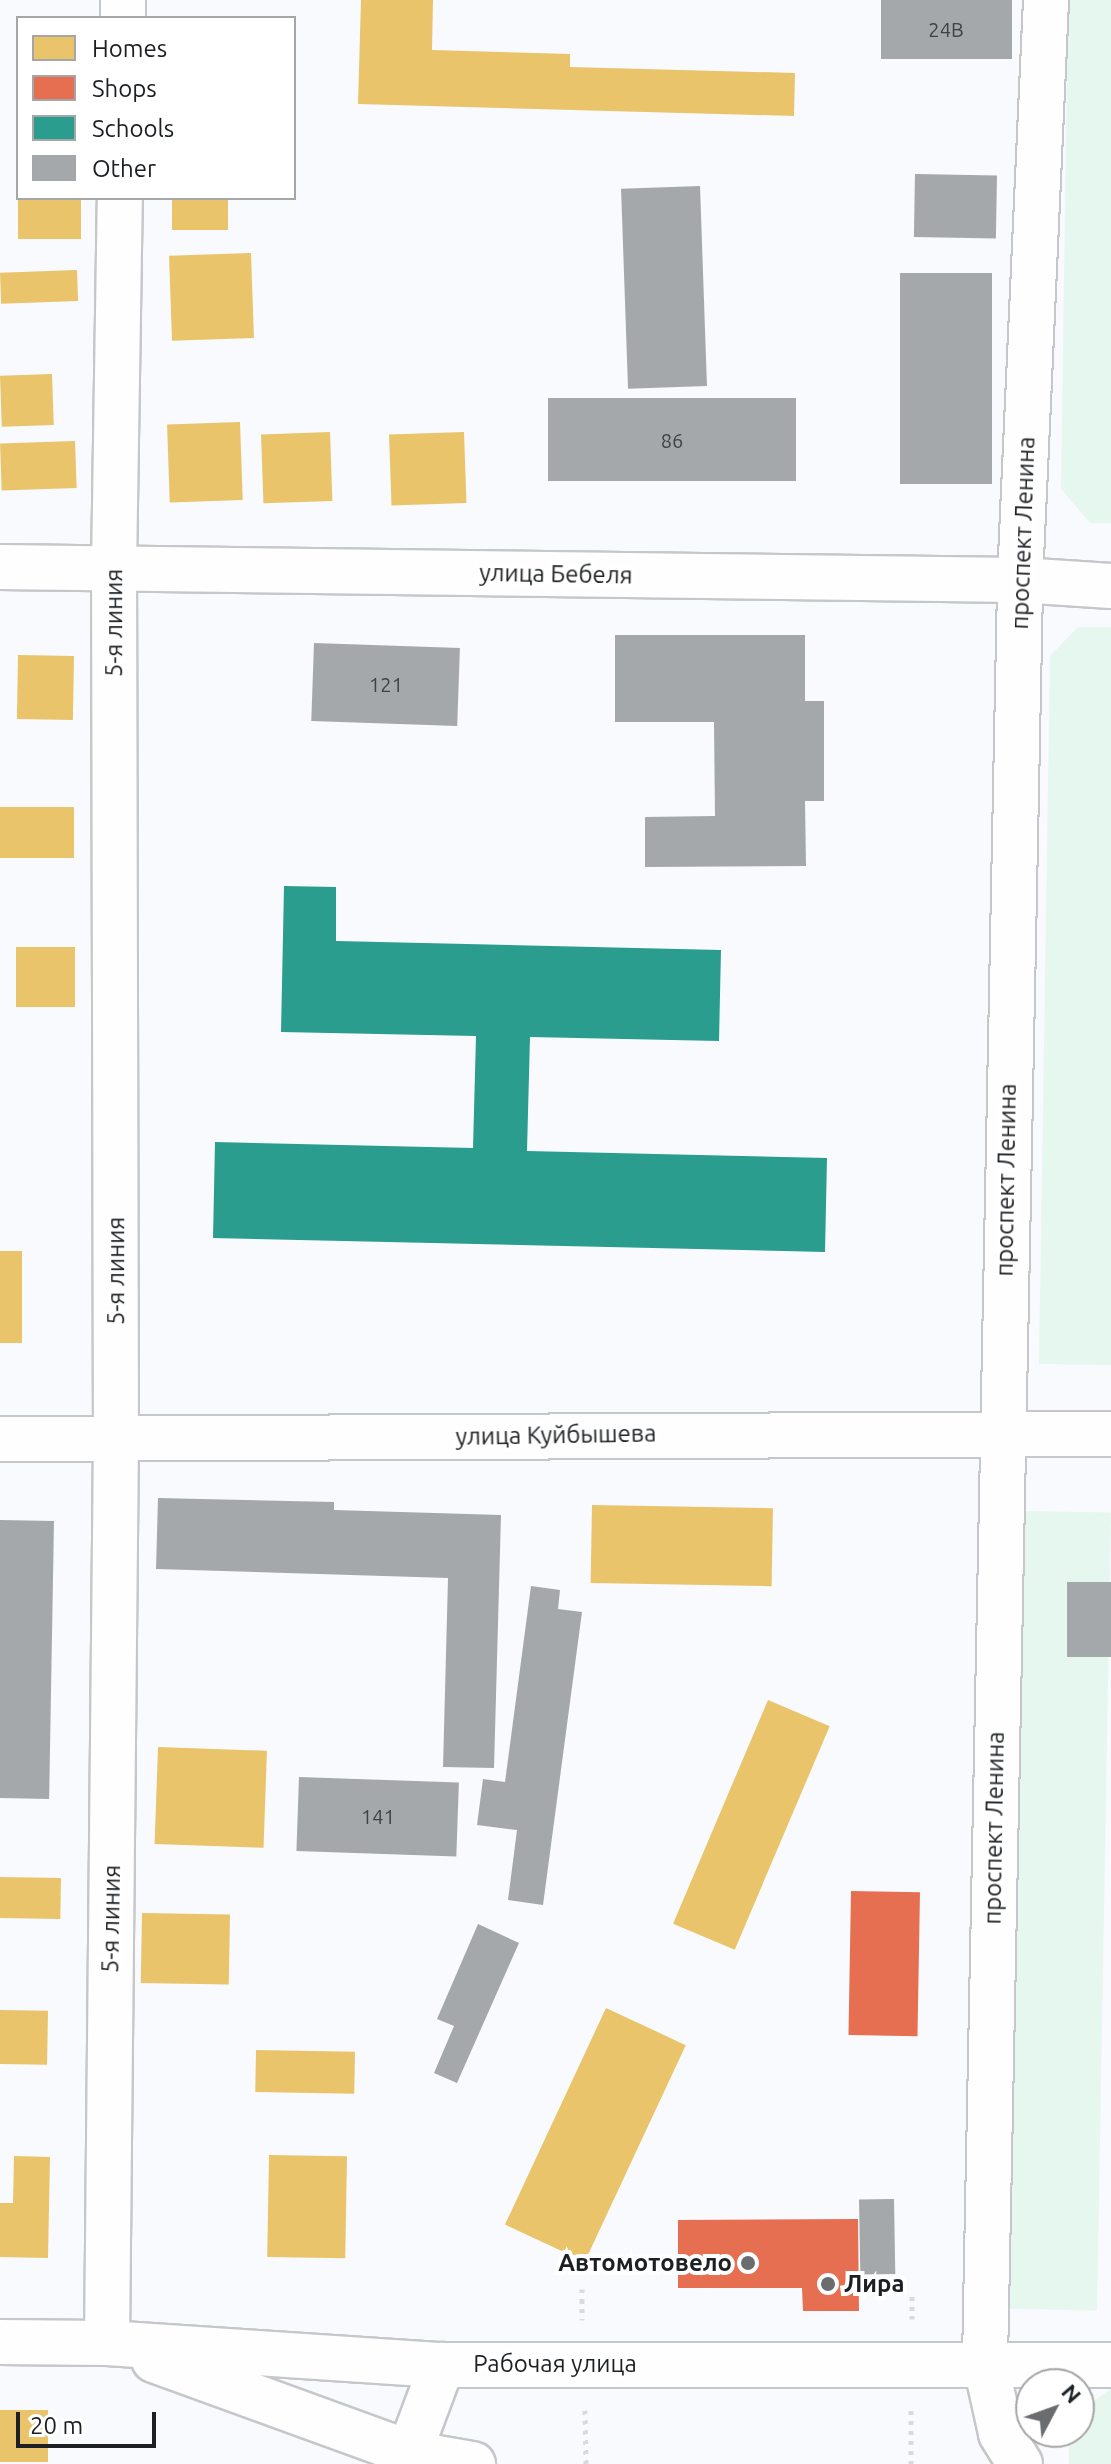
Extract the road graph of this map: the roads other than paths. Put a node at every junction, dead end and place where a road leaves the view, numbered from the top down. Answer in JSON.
{"nodes":[{"id":1,"x":1046,"y":0,"type":"edge"},
{"id":2,"x":120,"y":200,"type":"edge"},
{"id":3,"x":0,"y":567,"type":"edge"},
{"id":4,"x":114,"y":568,"type":"junction"},
{"id":5,"x":1020,"y":580,"type":"junction"},
{"id":6,"x":1111,"y":586,"type":"edge"},
{"id":7,"x":1001,"y":1432,"type":"junction"},
{"id":8,"x":1111,"y":1434,"type":"edge"},
{"id":9,"x":0,"y":1439,"type":"edge"},
{"id":10,"x":116,"y":1439,"type":"junction"},
{"id":11,"x":0,"y":2342,"type":"edge"},
{"id":12,"x":107,"y":2343,"type":"junction"},
{"id":13,"x":985,"y":2361,"type":"junction"},
{"id":14,"x":442,"y":2365,"type":"junction"},
{"id":15,"x":1111,"y":2365,"type":"edge"},
{"id":16,"x":407,"y":2459,"type":"edge"},
{"id":17,"x":473,"y":2464,"type":"edge"},
{"id":18,"x":1020,"y":2464,"type":"edge"}],
"edges":[{"from":1,"to":5,"type":"street","name":"проспект Ленина"},
{"from":2,"to":4,"type":"street","name":"5-я линия"},
{"from":3,"to":4,"type":"street","name":"улица Бебеля"},
{"from":4,"to":5,"type":"street","name":"улица Бебеля"},
{"from":4,"to":10,"type":"street","name":"5-я линия"},
{"from":5,"to":6,"type":"street","name":"улица Бебеля"},
{"from":5,"to":7,"type":"street","name":"проспект Ленина"},
{"from":7,"to":8,"type":"street","name":"улица Куйбышева"},
{"from":7,"to":10,"type":"street","name":"улица Куйбышева"},
{"from":7,"to":13,"type":"street","name":"проспект Ленина"},
{"from":9,"to":10,"type":"street","name":"улица Куйбышева"},
{"from":10,"to":12,"type":"street","name":"5-я линия"},
{"from":11,"to":12,"type":"street","name":"Рабочая улица"},
{"from":12,"to":14,"type":"street","name":"Рабочая улица"},
{"from":12,"to":16,"type":"street"},
{"from":13,"to":14,"type":"street","name":"Рабочая улица"},
{"from":13,"to":15,"type":"street","name":"Рабочая улица"},
{"from":13,"to":18,"type":"street","name":"проспект Ленина"},
{"from":14,"to":16,"type":"street"},
{"from":16,"to":17,"type":"street"}]}
